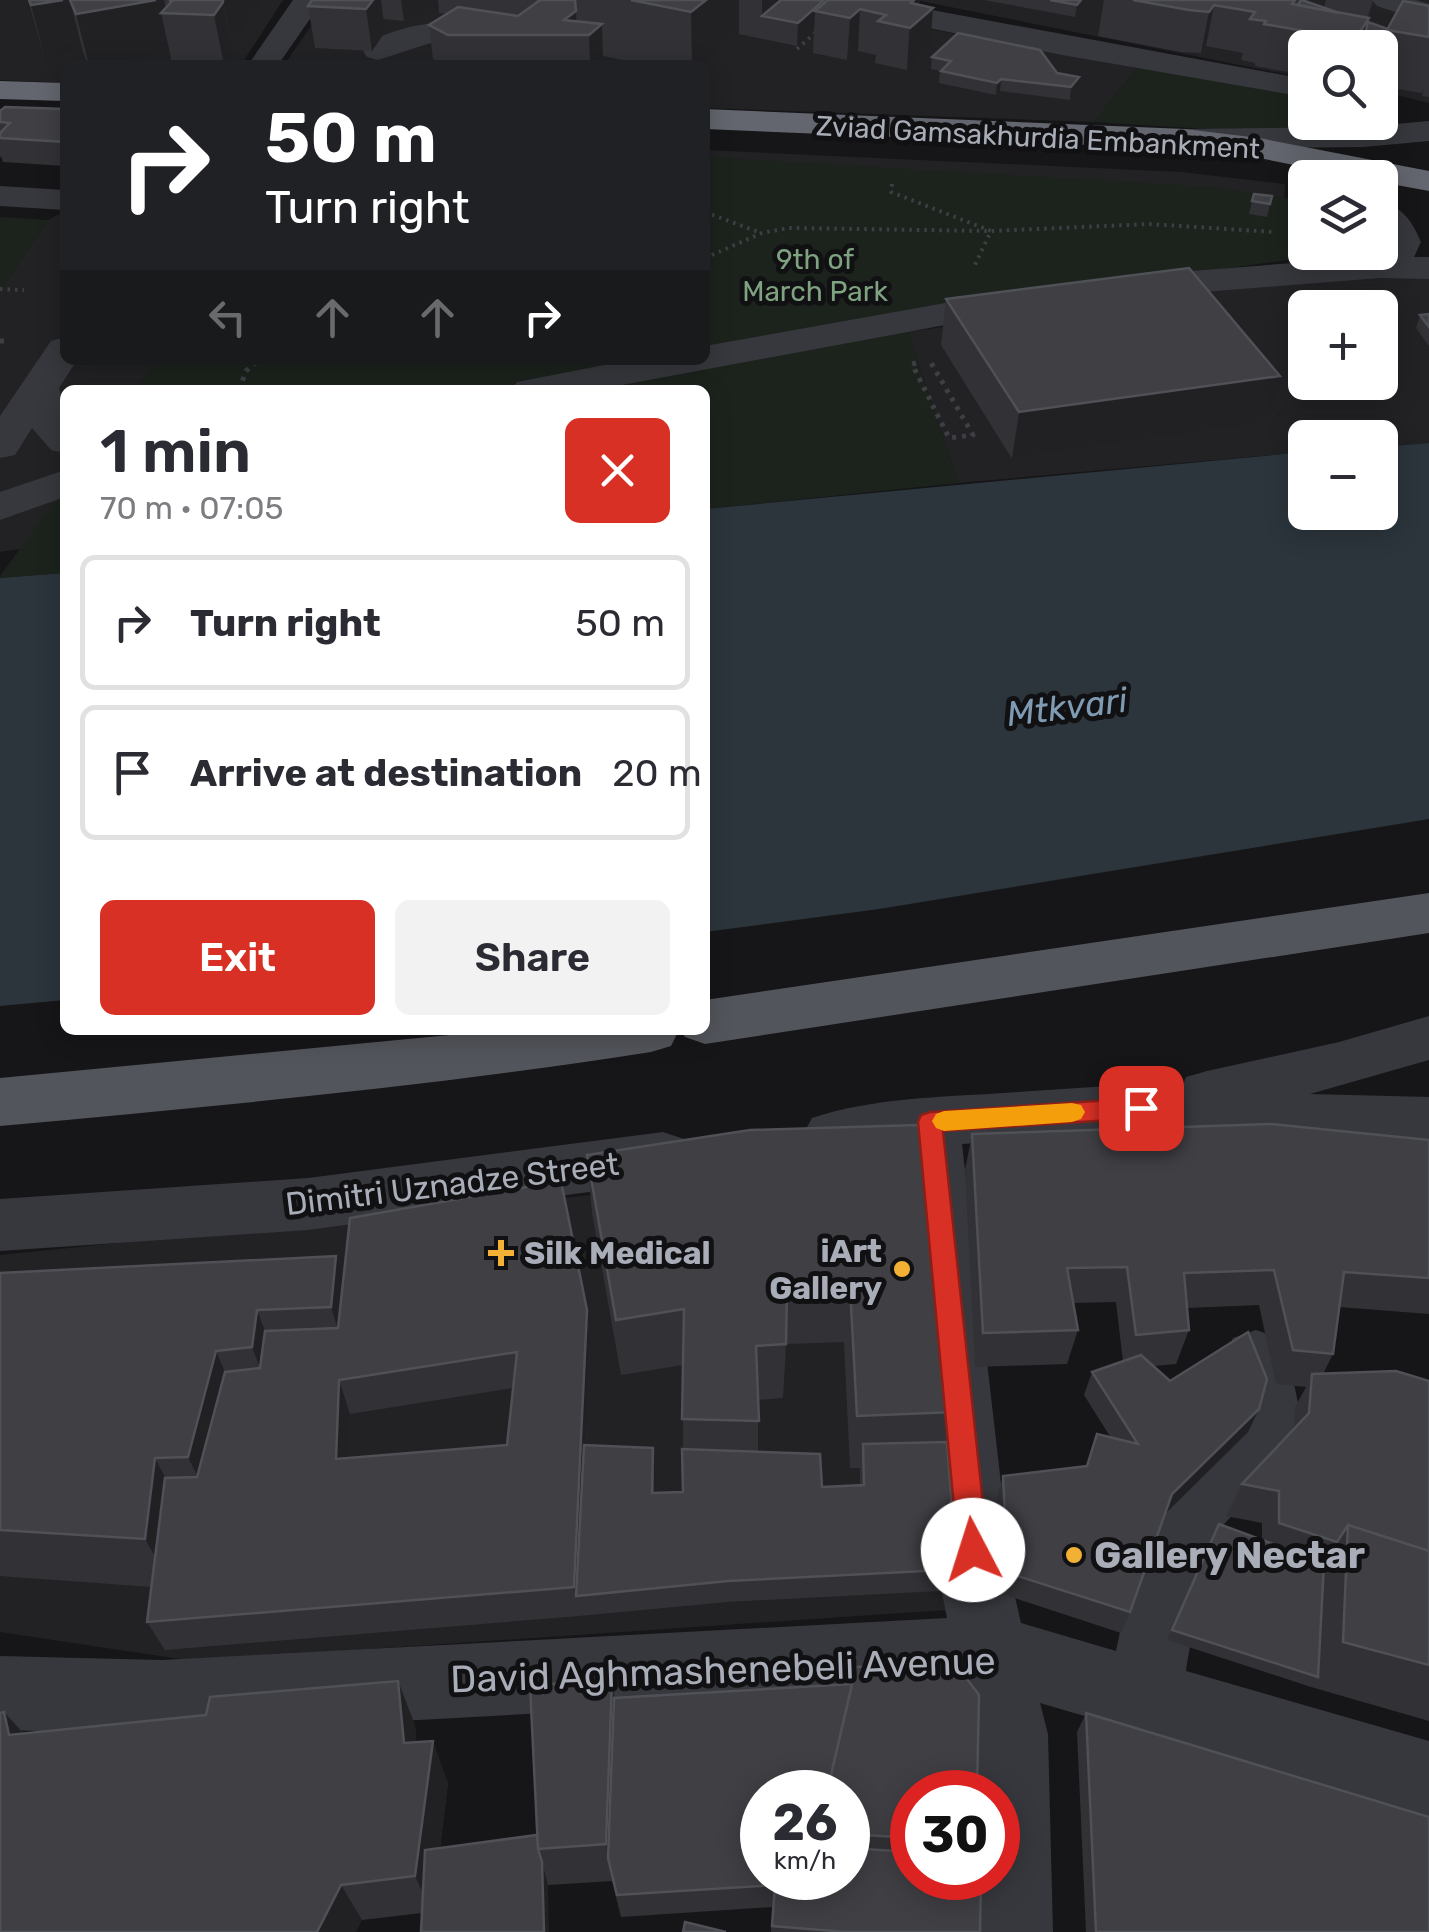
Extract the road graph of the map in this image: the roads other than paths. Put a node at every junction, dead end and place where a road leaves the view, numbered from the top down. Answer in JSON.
{"nodes":[{"id":1,"x":308,"y":0,"type":"edge"},
{"id":2,"x":834,"y":0,"type":"edge"},
{"id":3,"x":1388,"y":0,"type":"edge"},
{"id":4,"x":876,"y":4,"type":"edge"},
{"id":5,"x":1429,"y":14,"type":"edge"},
{"id":6,"x":529,"y":35,"type":"edge"},
{"id":7,"x":378,"y":51,"type":"dead end"},
{"id":8,"x":266,"y":60,"type":"edge"},
{"id":9,"x":1288,"y":85,"type":"edge"},
{"id":10,"x":0,"y":90,"type":"edge"},
{"id":11,"x":60,"y":92,"type":"edge"},
{"id":12,"x":1429,"y":108,"type":"edge"},
{"id":13,"x":0,"y":109,"type":"edge"},
{"id":14,"x":1398,"y":109,"type":"edge"},
{"id":15,"x":60,"y":112,"type":"edge"},
{"id":16,"x":1398,"y":116,"type":"edge"},
{"id":17,"x":710,"y":118,"type":"edge"},
{"id":18,"x":1429,"y":129,"type":"edge"},
{"id":19,"x":1398,"y":132,"type":"edge"},
{"id":20,"x":710,"y":138,"type":"edge"},
{"id":21,"x":1288,"y":138,"type":"edge"},
{"id":22,"x":1185,"y":140,"type":"junction"},
{"id":23,"x":1288,"y":173,"type":"edge"},
{"id":24,"x":1429,"y":181,"type":"edge"},
{"id":25,"x":1398,"y":191,"type":"edge"},
{"id":26,"x":0,"y":196,"type":"edge"},
{"id":27,"x":1429,"y":198,"type":"edge"},
{"id":28,"x":60,"y":200,"type":"edge"},
{"id":29,"x":1398,"y":230,"type":"edge"},
{"id":30,"x":1398,"y":253,"type":"edge"},
{"id":31,"x":1398,"y":267,"type":"edge"},
{"id":32,"x":1429,"y":268,"type":"edge"},
{"id":33,"x":1343,"y":270,"type":"edge"},
{"id":34,"x":1100,"y":290,"type":"edge"},
{"id":35,"x":1051,"y":296,"type":"edge"},
{"id":36,"x":60,"y":357,"type":"edge"},
{"id":37,"x":710,"y":357,"type":"edge"},
{"id":38,"x":665,"y":365,"type":"edge"},
{"id":39,"x":559,"y":385,"type":"edge"},
{"id":40,"x":40,"y":389,"type":"junction"},
{"id":41,"x":60,"y":435,"type":"edge"},
{"id":42,"x":0,"y":446,"type":"edge"},
{"id":43,"x":60,"y":485,"type":"edge"},
{"id":44,"x":0,"y":507,"type":"edge"},
{"id":45,"x":1429,"y":913,"type":"edge"},
{"id":46,"x":710,"y":1021,"type":"edge"},
{"id":47,"x":619,"y":1035,"type":"edge"},
{"id":48,"x":1429,"y":1038,"type":"edge"},
{"id":49,"x":0,"y":1102,"type":"edge"},
{"id":50,"x":1141,"y":1108,"type":"junction"},
{"id":51,"x":1429,"y":1121,"type":"edge"},
{"id":52,"x":930,"y":1122,"type":"junction"},
{"id":53,"x":774,"y":1143,"type":"edge"},
{"id":54,"x":716,"y":1150,"type":"edge"},
{"id":55,"x":0,"y":1225,"type":"edge"},
{"id":56,"x":1256,"y":1359,"type":"edge"},
{"id":57,"x":994,"y":1652,"type":"junction"},
{"id":58,"x":0,"y":1693,"type":"edge"},
{"id":59,"x":1144,"y":1695,"type":"junction"},
{"id":60,"x":1429,"y":1779,"type":"edge"},
{"id":61,"x":1013,"y":1932,"type":"edge"}],
"edges":[{"from":1,"to":8,"type":"street"},
{"from":2,"to":4,"type":"street"},
{"from":3,"to":5,"type":"street"},
{"from":4,"to":9,"type":"street"},
{"from":6,"to":7,"type":"street"},
{"from":10,"to":11,"type":"highway"},
{"from":12,"to":14,"type":"street"},
{"from":13,"to":15,"type":"highway"},
{"from":16,"to":18,"type":"street"},
{"from":17,"to":22,"type":"highway","name":"Zviad Gamsakhurdia Embankment"},
{"from":18,"to":19,"type":"street"},
{"from":20,"to":23,"type":"highway","name":"Zviad Gamsakhurdia Embankment"},
{"from":21,"to":22,"type":"street"},
{"from":22,"to":24,"type":"highway","name":"Zviad Gamsakhurdia Embankment"},
{"from":25,"to":27,"type":"highway"},
{"from":26,"to":28,"type":"street"},
{"from":29,"to":30,"type":"street"},
{"from":31,"to":32,"type":"street"},
{"from":33,"to":34,"type":"street"},
{"from":35,"to":37,"type":"street"},
{"from":36,"to":40,"type":"street"},
{"from":38,"to":39,"type":"street"},
{"from":40,"to":41,"type":"street"},
{"from":40,"to":42,"type":"street"},
{"from":43,"to":44,"type":"street"},
{"from":45,"to":46,"type":"main road"},
{"from":47,"to":49,"type":"main road"},
{"from":48,"to":50,"type":"street"},
{"from":50,"to":51,"type":"street"},
{"from":50,"to":52,"type":"street"},
{"from":52,"to":53,"type":"street"},
{"from":52,"to":57,"type":"street"},
{"from":54,"to":55,"type":"street","name":"Dimitri Uznadze Street"},
{"from":56,"to":59,"type":"street"},
{"from":57,"to":58,"type":"street","name":"David Aghmashenebeli Avenue"},
{"from":57,"to":59,"type":"street","name":"David Aghmashenebeli Avenue"},
{"from":57,"to":61,"type":"street"},
{"from":59,"to":60,"type":"street","name":"David Aghmashenebeli Avenue"}]}
